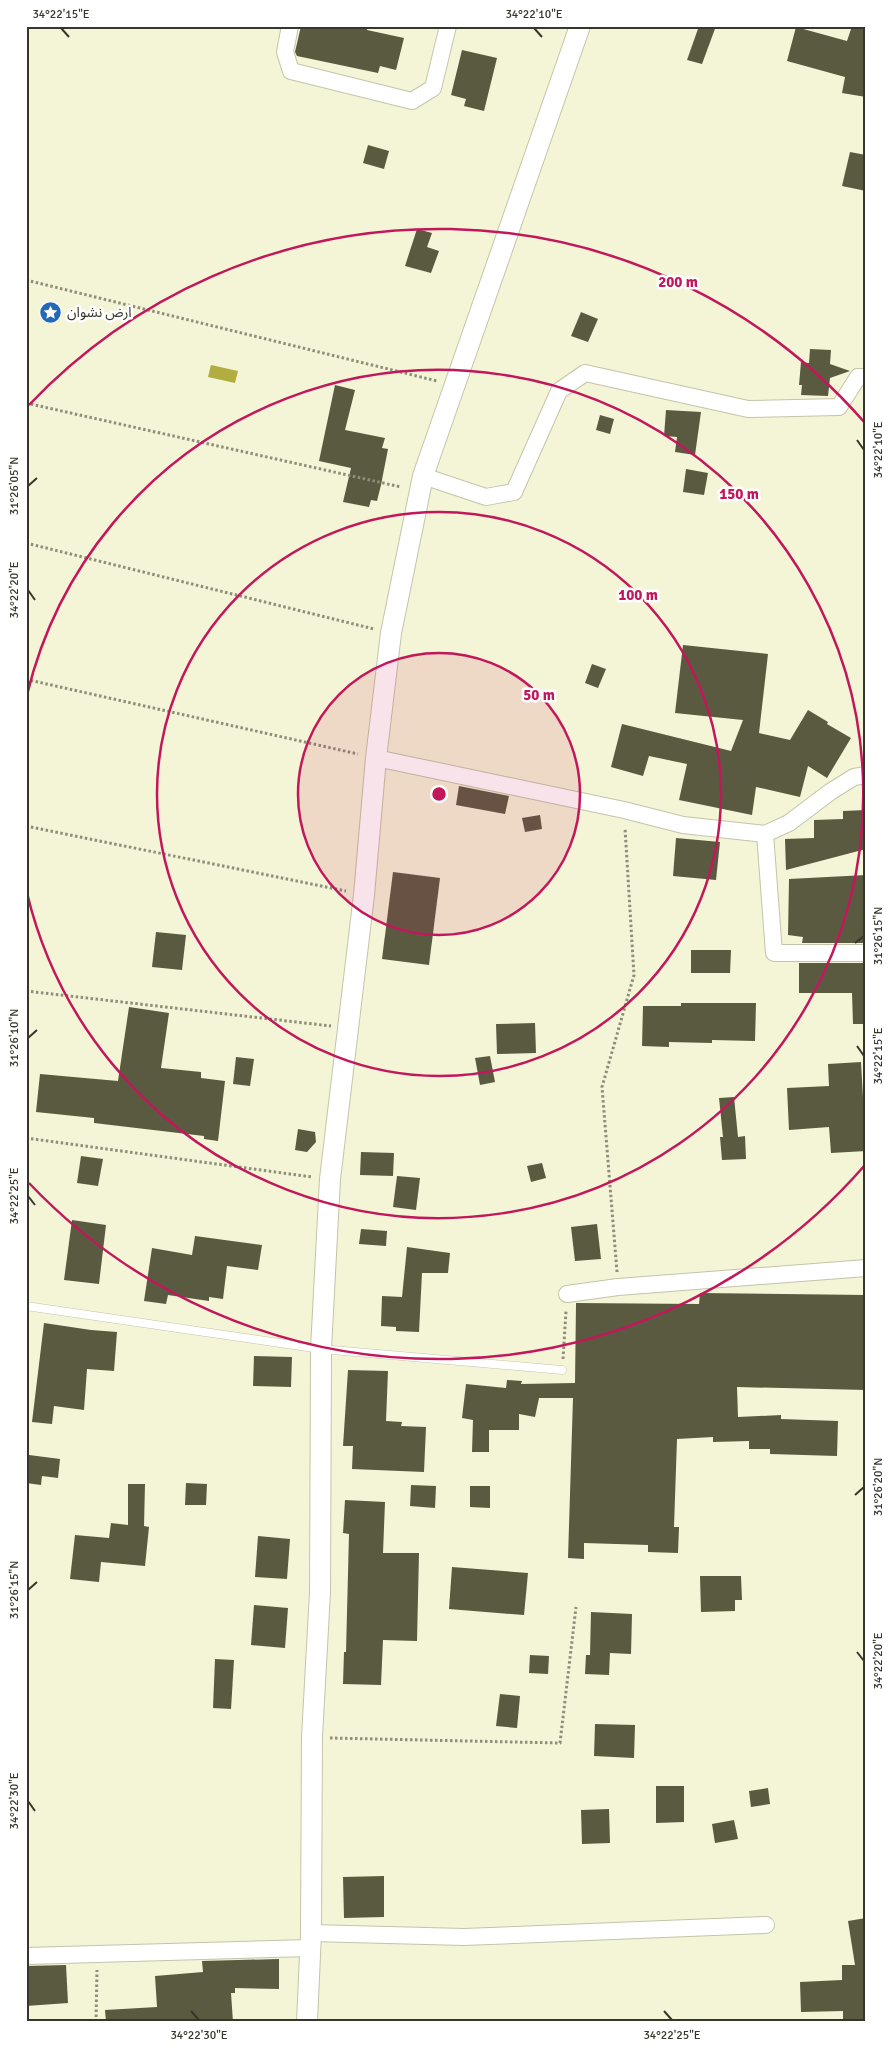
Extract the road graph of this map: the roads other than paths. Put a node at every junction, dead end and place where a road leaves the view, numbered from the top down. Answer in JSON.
{"nodes":[{"id":1,"x":290,"y":26,"type":"edge"},
{"id":2,"x":448,"y":26,"type":"edge"},
{"id":3,"x":580,"y":26,"type":"edge"},
{"id":4,"x":866,"y":377,"type":"edge"},
{"id":5,"x":422,"y":483,"type":"junction"},
{"id":6,"x":376,"y":758,"type":"junction"},
{"id":7,"x":866,"y":776,"type":"edge"},
{"id":8,"x":765,"y":834,"type":"junction"},
{"id":9,"x":866,"y":953,"type":"edge"},
{"id":10,"x":866,"y":1268,"type":"edge"},
{"id":11,"x":567,"y":1294,"type":"road end"},
{"id":12,"x":26,"y":1306,"type":"edge"},
{"id":13,"x":321,"y":1349,"type":"junction"},
{"id":14,"x":562,"y":1370,"type":"road end"},
{"id":15,"x":766,"y":1925,"type":"dead end"},
{"id":16,"x":310,"y":1941,"type":"junction"},
{"id":17,"x":26,"y":1956,"type":"edge"},
{"id":18,"x":307,"y":2022,"type":"edge"}],
"edges":[{"from":1,"to":2,"type":"street"},
{"from":3,"to":5,"type":"street"},
{"from":4,"to":5,"type":"street"},
{"from":5,"to":6,"type":"street"},
{"from":6,"to":8,"type":"street"},
{"from":6,"to":13,"type":"street"},
{"from":7,"to":8,"type":"street"},
{"from":8,"to":9,"type":"street"},
{"from":10,"to":11,"type":"street"},
{"from":12,"to":13,"type":"lane"},
{"from":13,"to":14,"type":"lane"},
{"from":13,"to":16,"type":"street"},
{"from":15,"to":16,"type":"street"},
{"from":16,"to":17,"type":"street"},
{"from":16,"to":18,"type":"street"}]}
